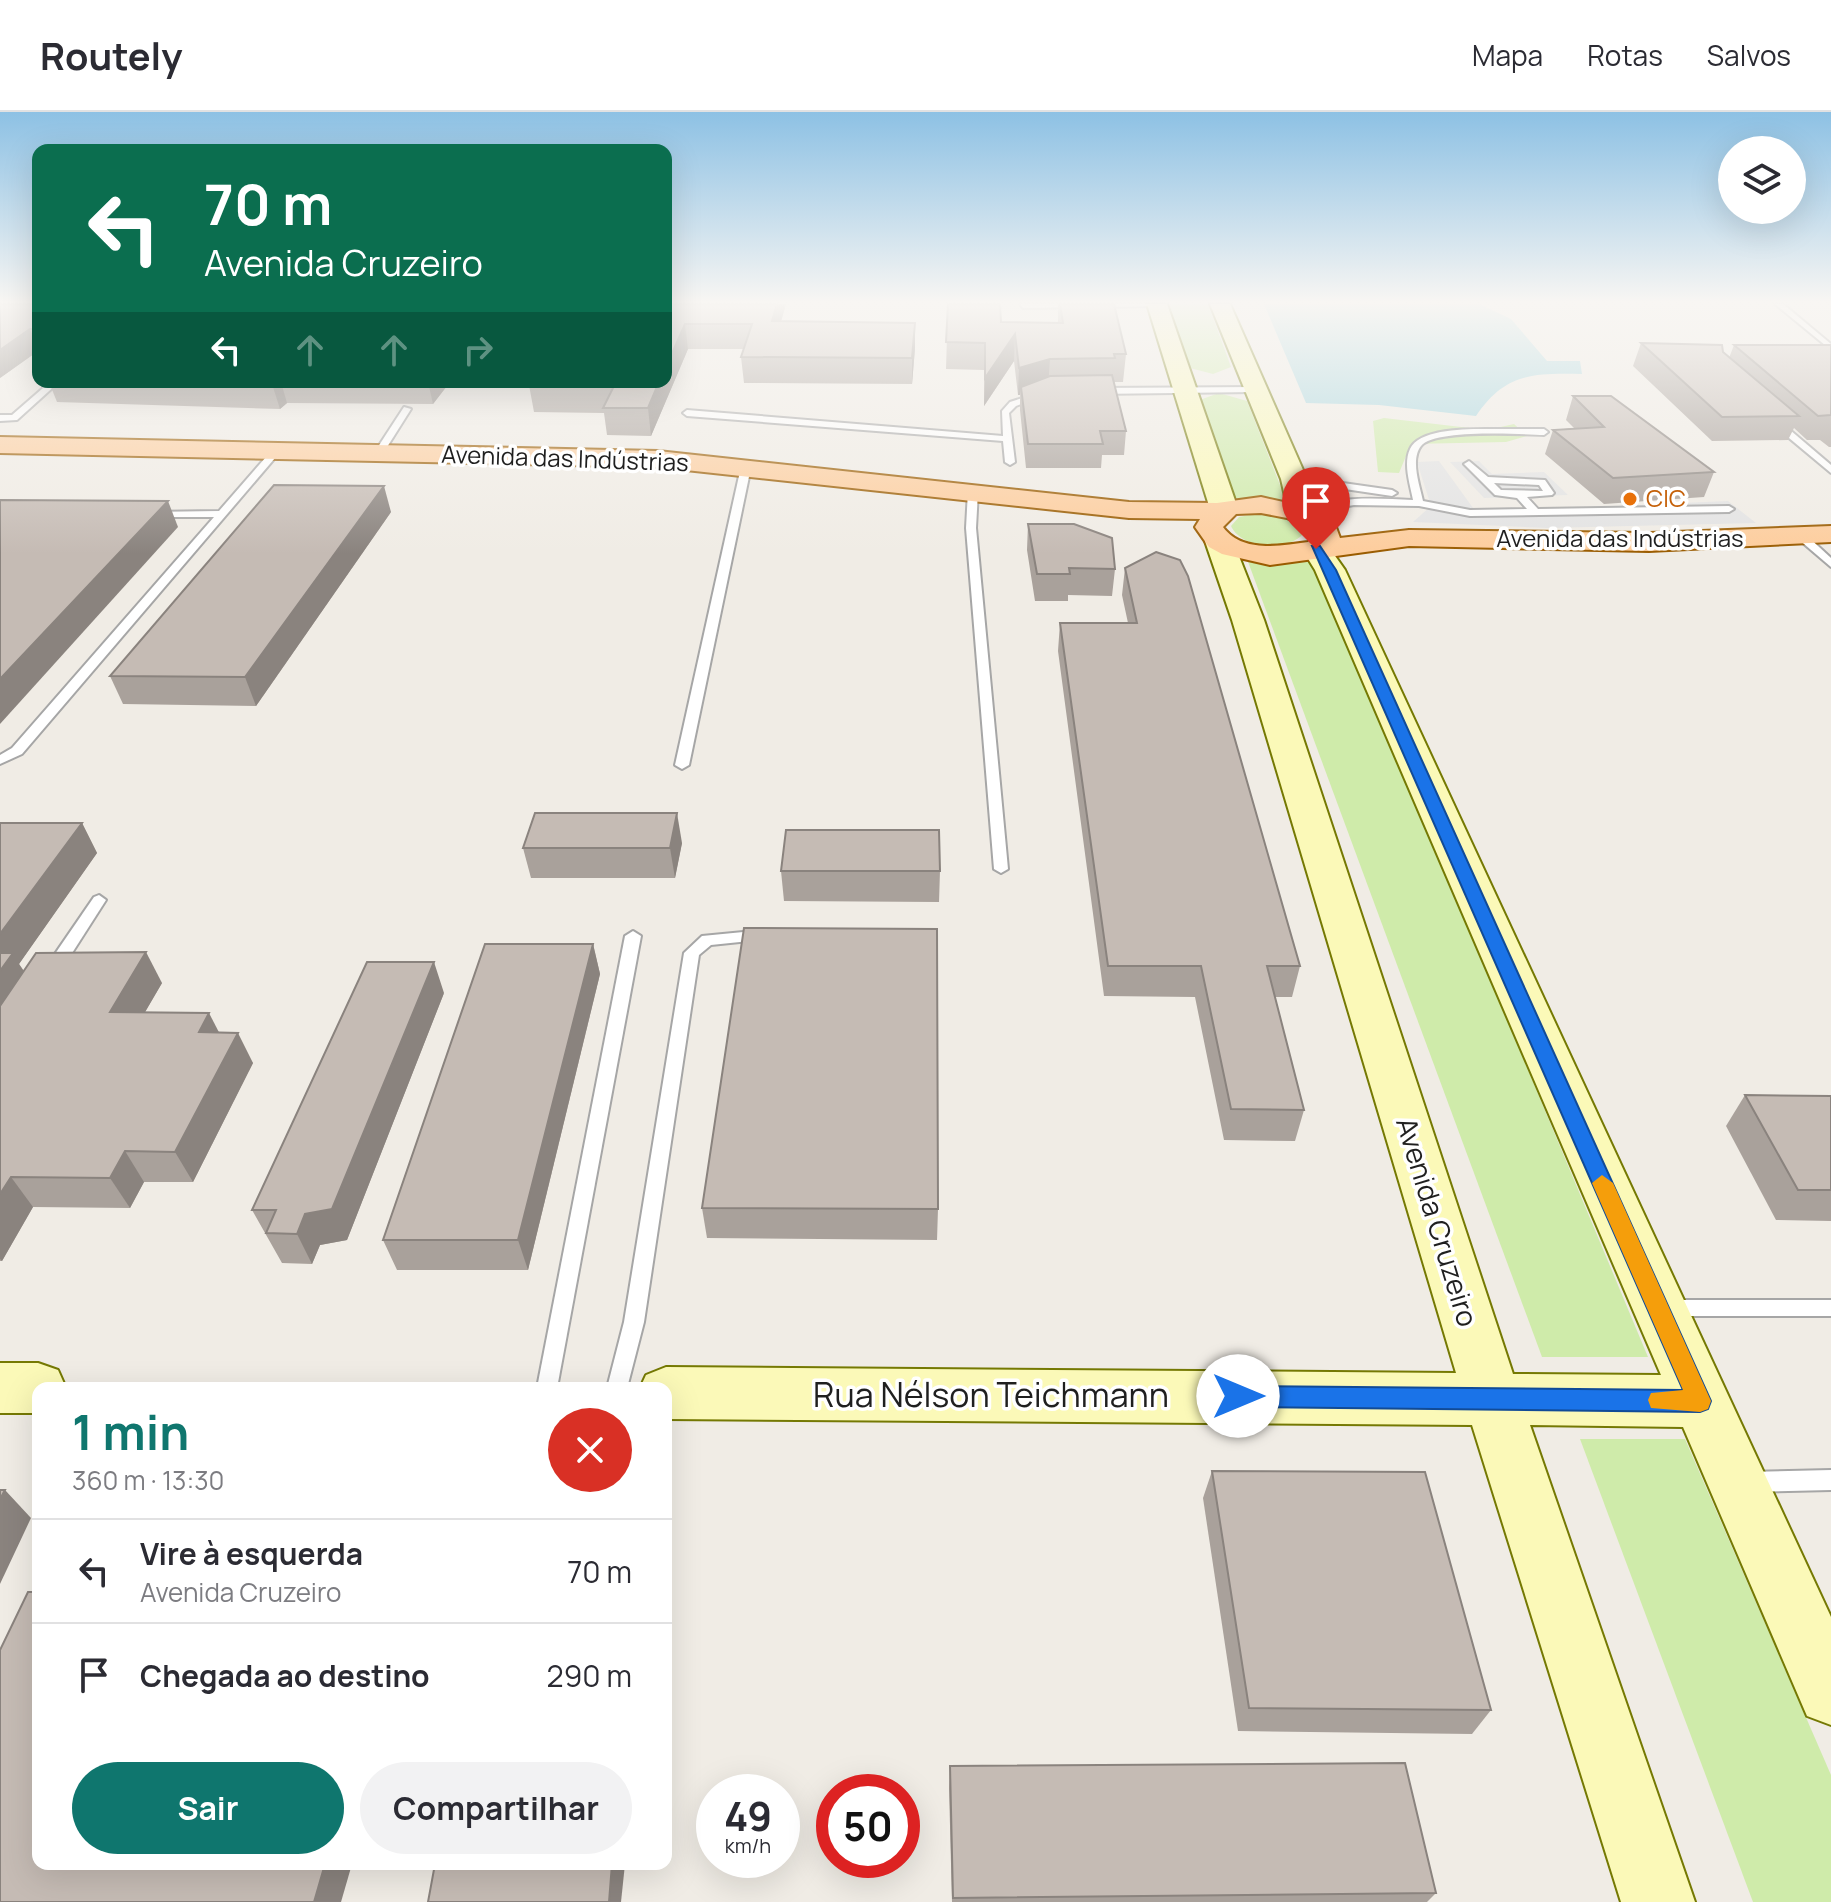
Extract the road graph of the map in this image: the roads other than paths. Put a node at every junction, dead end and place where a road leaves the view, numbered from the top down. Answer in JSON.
{"nodes":[{"id":1,"x":48,"y":388,"type":"edge"},
{"id":2,"x":1184,"y":388,"type":"junction"},
{"id":3,"x":1254,"y":389,"type":"joint"},
{"id":4,"x":1080,"y":392,"type":"edge"},
{"id":5,"x":1048,"y":393,"type":"edge"},
{"id":6,"x":407,"y":409,"type":"dead end"},
{"id":7,"x":1764,"y":412,"type":"edge"},
{"id":8,"x":687,"y":413,"type":"dead end"},
{"id":9,"x":0,"y":418,"type":"edge"},
{"id":10,"x":14,"y":418,"type":"junction"},
{"id":11,"x":0,"y":432,"type":"edge"},
{"id":12,"x":1544,"y":432,"type":"dead end"},
{"id":13,"x":1008,"y":439,"type":"junction"},
{"id":14,"x":0,"y":445,"type":"edge"},
{"id":15,"x":276,"y":451,"type":"junction"},
{"id":16,"x":379,"y":453,"type":"junction"},
{"id":17,"x":1010,"y":462,"type":"dead end"},
{"id":18,"x":1469,"y":464,"type":"dead end"},
{"id":19,"x":746,"y":467,"type":"junction"},
{"id":20,"x":1831,"y":470,"type":"edge"},
{"id":21,"x":1294,"y":479,"type":"junction"},
{"id":22,"x":1485,"y":480,"type":"junction"},
{"id":23,"x":973,"y":491,"type":"junction"},
{"id":24,"x":1520,"y":495,"type":"junction"},
{"id":25,"x":1418,"y":499,"type":"junction"},
{"id":26,"x":1729,"y":509,"type":"dead end"},
{"id":27,"x":1536,"y":513,"type":"junction"},
{"id":28,"x":143,"y":514,"type":"edge"},
{"id":29,"x":223,"y":514,"type":"junction"},
{"id":30,"x":1219,"y":524,"type":"junction"},
{"id":31,"x":1311,"y":528,"type":"junction"},
{"id":32,"x":1831,"y":534,"type":"edge"},
{"id":33,"x":1801,"y":536,"type":"junction"},
{"id":34,"x":1831,"y":564,"type":"edge"},
{"id":35,"x":0,"y":760,"type":"edge"},
{"id":36,"x":682,"y":765,"type":"dead end"},
{"id":37,"x":1001,"y":869,"type":"dead end"},
{"id":38,"x":99,"y":900,"type":"dead end"},
{"id":39,"x":780,"y":935,"type":"edge"},
{"id":40,"x":633,"y":936,"type":"dead end"},
{"id":41,"x":41,"y":987,"type":"edge"},
{"id":42,"x":1658,"y":1308,"type":"junction"},
{"id":43,"x":1831,"y":1308,"type":"edge"},
{"id":44,"x":548,"y":1382,"type":"edge"},
{"id":45,"x":619,"y":1382,"type":"edge"},
{"id":46,"x":0,"y":1388,"type":"edge"},
{"id":47,"x":32,"y":1388,"type":"edge"},
{"id":48,"x":672,"y":1393,"type":"edge"},
{"id":49,"x":1492,"y":1398,"type":"junction"},
{"id":50,"x":1700,"y":1401,"type":"junction"},
{"id":51,"x":1831,"y":1480,"type":"edge"},
{"id":52,"x":1736,"y":1482,"type":"junction"},
{"id":53,"x":1826,"y":1669,"type":"edge"},
{"id":54,"x":1658,"y":1902,"type":"edge"}],
"edges":[{"from":1,"to":10,"type":"lane"},
{"from":2,"to":3,"type":"lane"},
{"from":2,"to":4,"type":"lane"},
{"from":2,"to":30,"type":"main road","name":"Avenida Cruzeiro"},
{"from":3,"to":21,"type":"main road"},
{"from":5,"to":13,"type":"lane"},
{"from":6,"to":16,"type":"lane"},
{"from":7,"to":20,"type":"lane"},
{"from":8,"to":13,"type":"lane"},
{"from":9,"to":10,"type":"lane"},
{"from":10,"to":11,"type":"lane"},
{"from":12,"to":25,"type":"lane"},
{"from":13,"to":17,"type":"lane"},
{"from":14,"to":15,"type":"main road","name":"Avenida das Indústrias"},
{"from":15,"to":16,"type":"main road","name":"Avenida das Indústrias"},
{"from":15,"to":29,"type":"lane"},
{"from":16,"to":19,"type":"main road","name":"Avenida das Indústrias"},
{"from":18,"to":22,"type":"lane"},
{"from":19,"to":23,"type":"main road","name":"Avenida das Indústrias"},
{"from":19,"to":36,"type":"lane"},
{"from":21,"to":25,"type":"lane"},
{"from":21,"to":31,"type":"main road"},
{"from":22,"to":24,"type":"lane"},
{"from":22,"to":24,"type":"lane"},
{"from":23,"to":30,"type":"main road","name":"Avenida das Indústrias"},
{"from":23,"to":37,"type":"lane"},
{"from":24,"to":27,"type":"lane"},
{"from":25,"to":27,"type":"lane"},
{"from":25,"to":31,"type":"lane"},
{"from":26,"to":27,"type":"lane"},
{"from":28,"to":29,"type":"lane"},
{"from":29,"to":35,"type":"lane"},
{"from":30,"to":31,"type":"main road"},
{"from":30,"to":31,"type":"main road","name":"Avenida das Indústrias"},
{"from":30,"to":49,"type":"main road","name":"Avenida Cruzeiro"},
{"from":31,"to":33,"type":"main road","name":"Avenida das Indústrias"},
{"from":31,"to":42,"type":"main road"},
{"from":32,"to":33,"type":"main road","name":"Avenida das Indústrias"},
{"from":33,"to":34,"type":"lane"},
{"from":38,"to":41,"type":"lane"},
{"from":39,"to":45,"type":"lane"},
{"from":40,"to":44,"type":"lane"},
{"from":42,"to":43,"type":"lane"},
{"from":42,"to":50,"type":"main road"},
{"from":46,"to":47,"type":"main road"},
{"from":48,"to":49,"type":"main road","name":"Rua Nélson Teichmann"},
{"from":49,"to":50,"type":"main road","name":"Rua Nélson Teichmann"},
{"from":49,"to":54,"type":"main road","name":"Avenida Cruzeiro"},
{"from":50,"to":52,"type":"main road"},
{"from":51,"to":52,"type":"lane"},
{"from":52,"to":53,"type":"main road"}]}
